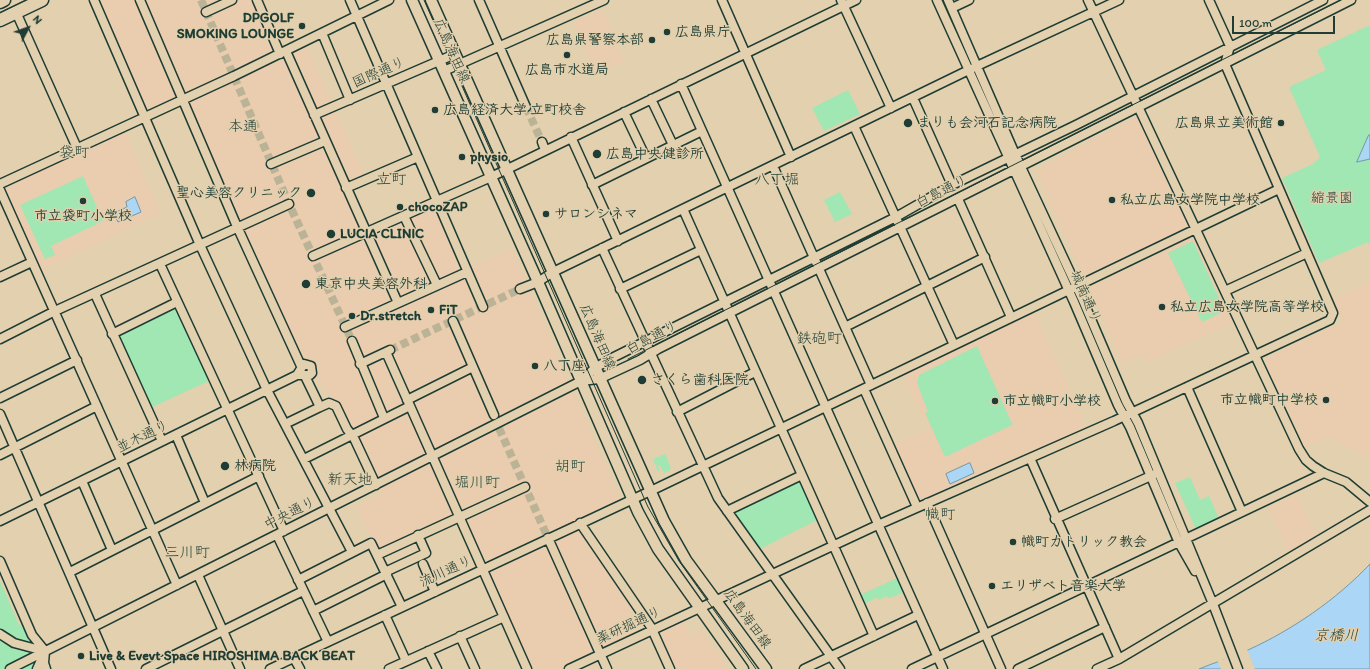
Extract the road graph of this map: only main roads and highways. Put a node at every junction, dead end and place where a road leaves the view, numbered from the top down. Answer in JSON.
{"nodes":[{"id":1,"x":4,"y":0,"type":"edge"},
{"id":2,"x":42,"y":0,"type":"edge"},
{"id":3,"x":412,"y":0,"type":"edge"},
{"id":4,"x":431,"y":0,"type":"edge"},
{"id":5,"x":0,"y":2,"type":"edge"},
{"id":6,"x":0,"y":20,"type":"edge"},
{"id":7,"x":743,"y":669,"type":"edge"},
{"id":8,"x":766,"y":669,"type":"edge"}],
"edges":[{"from":1,"to":5,"type":"highway"},
{"from":2,"to":6,"type":"highway"},
{"from":3,"to":7,"type":"main road","name":"広島海田線"},
{"from":4,"to":8,"type":"main road","name":"広島海田線"}]}
